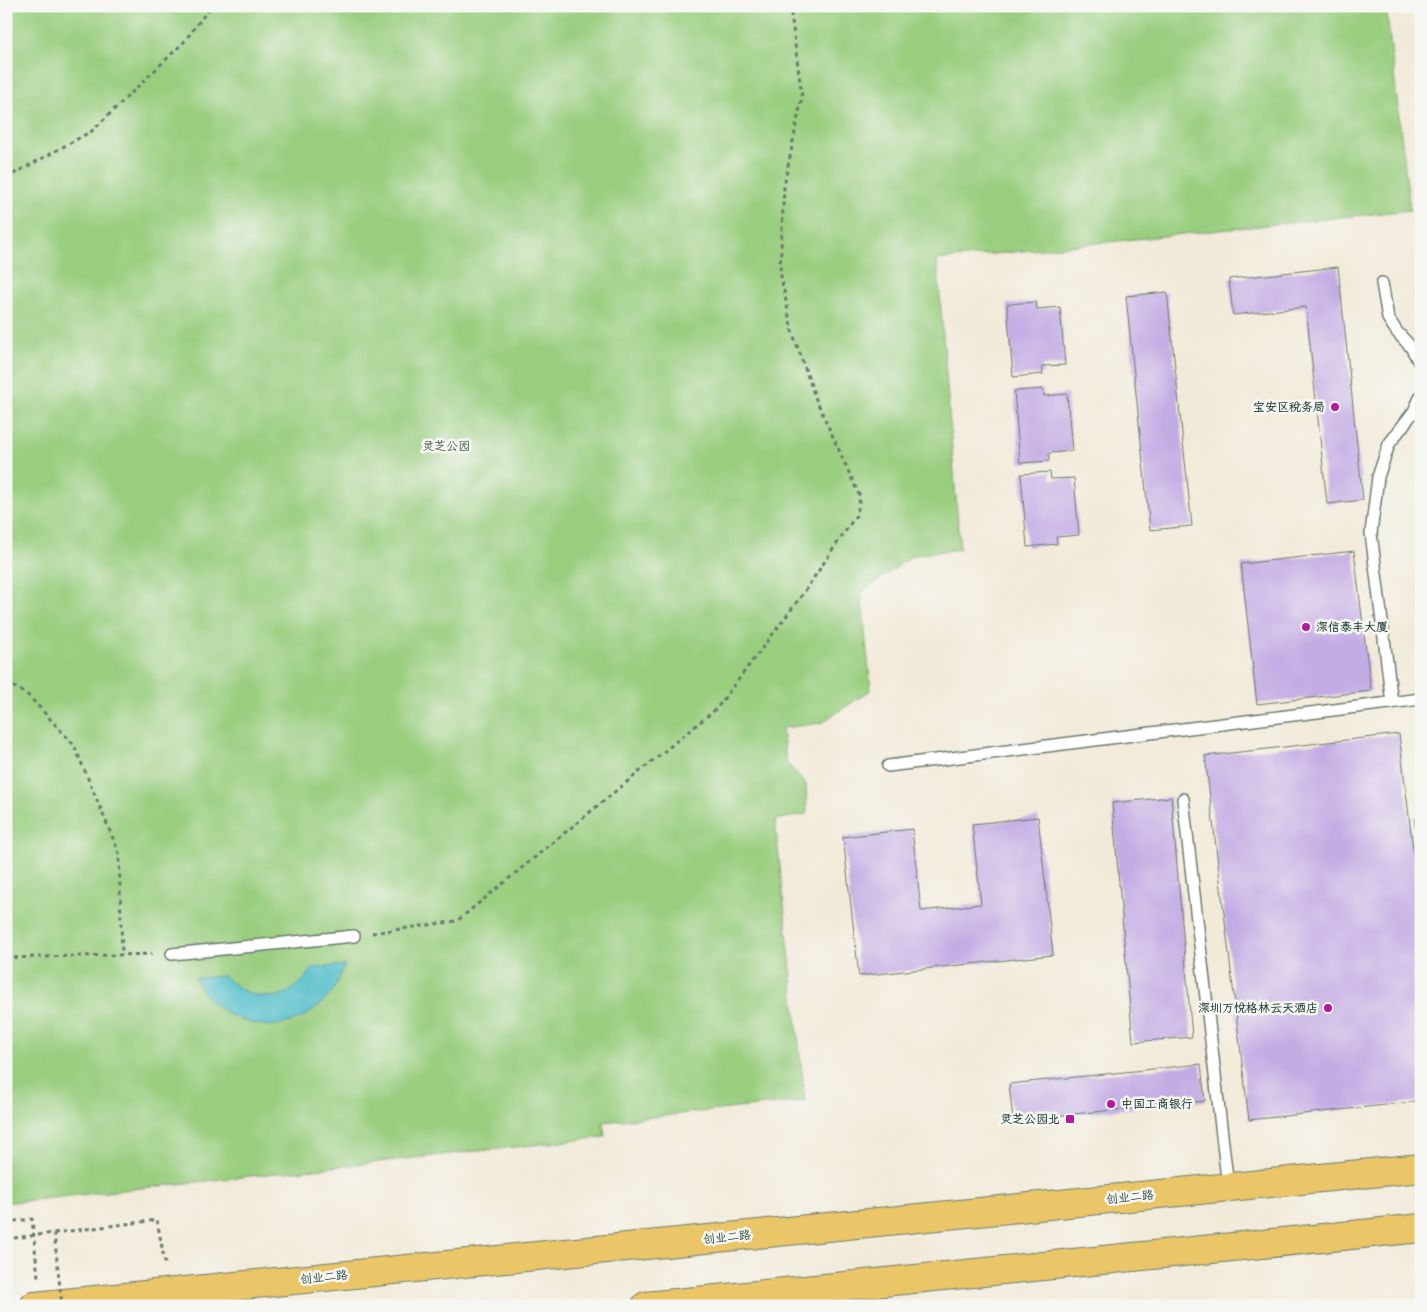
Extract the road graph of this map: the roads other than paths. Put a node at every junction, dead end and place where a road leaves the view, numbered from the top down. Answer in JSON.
{"nodes":[{"id":1,"x":1382,"y":283,"type":"dead end"},
{"id":2,"x":1421,"y":366,"type":"edge"},
{"id":3,"x":1421,"y":396,"type":"edge"},
{"id":4,"x":1421,"y":699,"type":"edge"},
{"id":5,"x":1392,"y":703,"type":"junction"},
{"id":6,"x":888,"y":766,"type":"dead end"},
{"id":7,"x":1183,"y":799,"type":"dead end"},
{"id":8,"x":354,"y":936,"type":"road end"},
{"id":9,"x":172,"y":954,"type":"road end"},
{"id":10,"x":1421,"y":1168,"type":"edge"},
{"id":11,"x":1228,"y":1187,"type":"junction"},
{"id":12,"x":1421,"y":1228,"type":"edge"},
{"id":13,"x":46,"y":1305,"type":"edge"},
{"id":14,"x":646,"y":1306,"type":"edge"}],
"edges":[{"from":1,"to":2,"type":"lane"},
{"from":3,"to":5,"type":"lane"},
{"from":4,"to":5,"type":"lane"},
{"from":5,"to":6,"type":"lane"},
{"from":7,"to":11,"type":"lane"},
{"from":8,"to":9,"type":"lane"},
{"from":10,"to":11,"type":"main road","name":"创业二路"},
{"from":11,"to":13,"type":"main road","name":"创业二路"},
{"from":12,"to":14,"type":"main road"}]}
